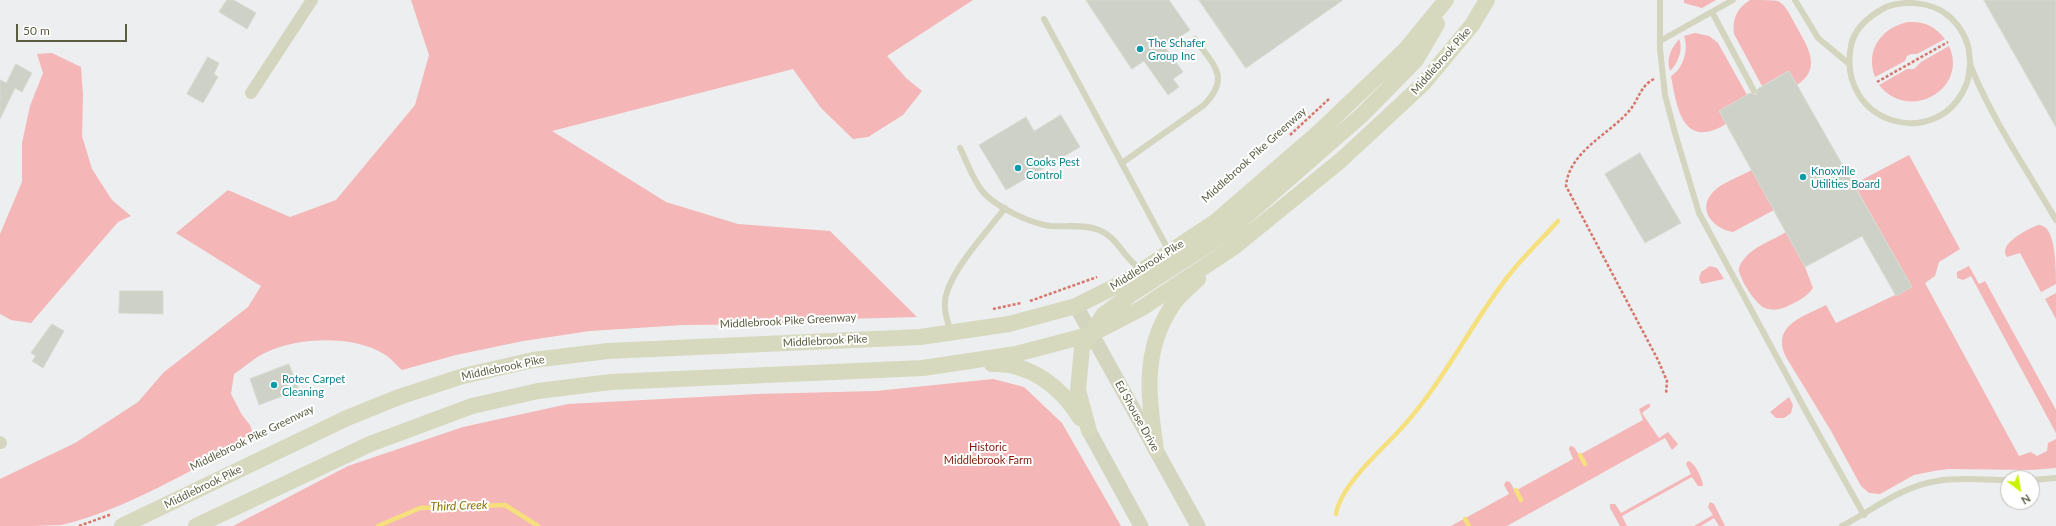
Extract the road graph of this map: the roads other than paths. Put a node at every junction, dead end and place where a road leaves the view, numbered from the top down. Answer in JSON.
{"nodes":[{"id":1,"x":312,"y":0,"type":"edge"},
{"id":2,"x":1446,"y":0,"type":"edge"},
{"id":3,"x":1451,"y":0,"type":"edge"},
{"id":4,"x":1487,"y":0,"type":"edge"},
{"id":5,"x":1660,"y":0,"type":"edge"},
{"id":6,"x":1733,"y":0,"type":"edge"},
{"id":7,"x":1795,"y":0,"type":"edge"},
{"id":8,"x":1929,"y":2,"type":"edge"},
{"id":9,"x":1712,"y":12,"type":"junction"},
{"id":10,"x":1044,"y":19,"type":"dead end"},
{"id":11,"x":1195,"y":39,"type":"dead end"},
{"id":12,"x":1660,"y":41,"type":"junction"},
{"id":13,"x":1848,"y":63,"type":"junction"},
{"id":14,"x":1970,"y":65,"type":"junction"},
{"id":15,"x":1754,"y":91,"type":"dead end"},
{"id":16,"x":251,"y":93,"type":"dead end"},
{"id":17,"x":960,"y":148,"type":"dead end"},
{"id":18,"x":1122,"y":164,"type":"junction"},
{"id":19,"x":1004,"y":208,"type":"junction"},
{"id":20,"x":2056,"y":220,"type":"edge"},
{"id":21,"x":1170,"y":252,"type":"junction"},
{"id":22,"x":1223,"y":254,"type":"junction"},
{"id":23,"x":1143,"y":270,"type":"junction"},
{"id":24,"x":1076,"y":306,"type":"junction"},
{"id":25,"x":951,"y":332,"type":"junction"},
{"id":26,"x":1092,"y":334,"type":"junction"},
{"id":27,"x":923,"y":368,"type":"junction"},
{"id":28,"x":1089,"y":431,"type":"junction"},
{"id":29,"x":1156,"y":450,"type":"junction"},
{"id":30,"x":2056,"y":478,"type":"edge"},
{"id":31,"x":2040,"y":479,"type":"edge"},
{"id":32,"x":2000,"y":480,"type":"edge"},
{"id":33,"x":1864,"y":514,"type":"junction"},
{"id":34,"x":118,"y":520,"type":"edge"},
{"id":35,"x":196,"y":526,"type":"edge"},
{"id":36,"x":1141,"y":526,"type":"edge"},
{"id":37,"x":1198,"y":526,"type":"edge"},
{"id":38,"x":1842,"y":526,"type":"edge"}],
"edges":[{"from":1,"to":16,"type":"street"},
{"from":2,"to":21,"type":"main road","name":"Middlebrook Pike"},
{"from":3,"to":26,"type":"main road"},
{"from":4,"to":22,"type":"main road","name":"Middlebrook Pike"},
{"from":5,"to":12,"type":"lane"},
{"from":6,"to":9,"type":"lane"},
{"from":7,"to":13,"type":"lane"},
{"from":8,"to":13,"type":"lane"},
{"from":8,"to":14,"type":"lane"},
{"from":9,"to":12,"type":"lane"},
{"from":9,"to":15,"type":"lane"},
{"from":10,"to":18,"type":"lane"},
{"from":11,"to":18,"type":"lane"},
{"from":12,"to":33,"type":"lane"},
{"from":13,"to":14,"type":"lane"},
{"from":14,"to":20,"type":"lane"},
{"from":17,"to":19,"type":"lane"},
{"from":18,"to":21,"type":"lane"},
{"from":19,"to":23,"type":"lane"},
{"from":19,"to":25,"type":"lane"},
{"from":21,"to":23,"type":"main road","name":"Middlebrook Pike"},
{"from":22,"to":26,"type":"main road","name":"Middlebrook Pike"},
{"from":22,"to":29,"type":"main road"},
{"from":23,"to":24,"type":"main road","name":"Middlebrook Pike"},
{"from":24,"to":25,"type":"main road","name":"Middlebrook Pike"},
{"from":24,"to":26,"type":"street","name":"Ed Shouse Drive"},
{"from":25,"to":34,"type":"main road","name":"Middlebrook Pike"},
{"from":26,"to":27,"type":"main road","name":"Middlebrook Pike"},
{"from":26,"to":28,"type":"main road"},
{"from":26,"to":29,"type":"street","name":"Ed Shouse Drive"},
{"from":27,"to":28,"type":"main road"},
{"from":27,"to":35,"type":"main road","name":"Middlebrook Pike"},
{"from":28,"to":36,"type":"street"},
{"from":29,"to":37,"type":"street","name":"Ed Shouse Drive"},
{"from":30,"to":31,"type":"lane"},
{"from":32,"to":33,"type":"lane"},
{"from":33,"to":38,"type":"lane"}]}
